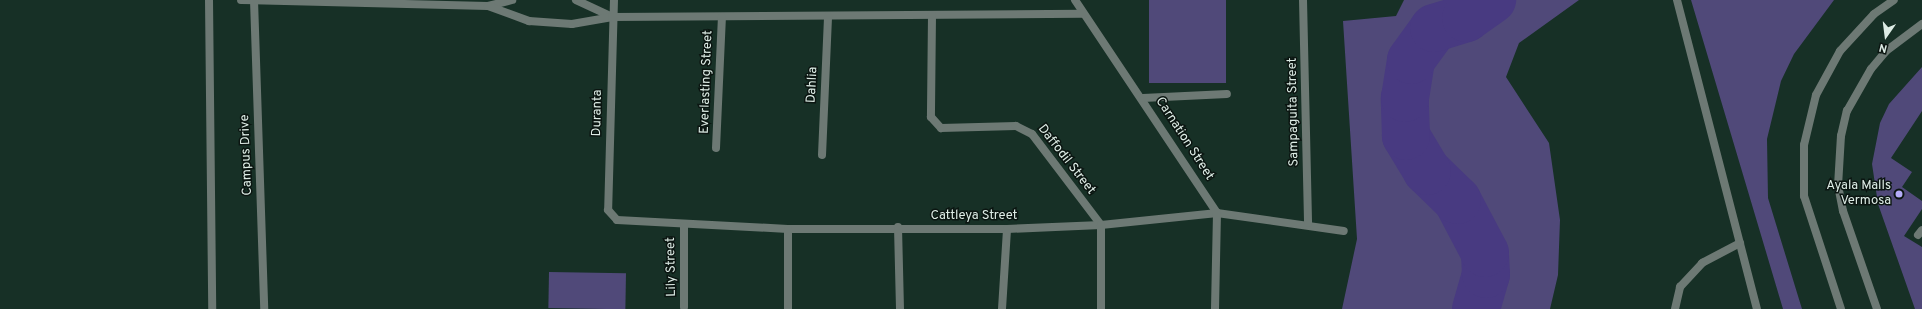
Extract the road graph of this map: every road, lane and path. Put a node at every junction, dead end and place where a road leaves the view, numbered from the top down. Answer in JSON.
{"nodes":[{"id":1,"x":209,"y":0,"type":"edge"},
{"id":2,"x":241,"y":0,"type":"edge"},
{"id":3,"x":254,"y":0,"type":"edge"},
{"id":4,"x":512,"y":0,"type":"edge"},
{"id":5,"x":576,"y":0,"type":"edge"},
{"id":6,"x":614,"y":0,"type":"edge"},
{"id":7,"x":1076,"y":0,"type":"edge"},
{"id":8,"x":1303,"y":0,"type":"edge"},
{"id":9,"x":1677,"y":0,"type":"edge"},
{"id":10,"x":1894,"y":0,"type":"edge"},
{"id":11,"x":488,"y":6,"type":"junction"},
{"id":12,"x":1082,"y":14,"type":"junction"},
{"id":13,"x":932,"y":15,"type":"junction"},
{"id":14,"x":828,"y":16,"type":"junction"},
{"id":15,"x":722,"y":17,"type":"junction"},
{"id":16,"x":612,"y":18,"type":"junction"},
{"id":17,"x":1922,"y":24,"type":"edge"},
{"id":18,"x":1227,"y":94,"type":"dead end"},
{"id":19,"x":1143,"y":98,"type":"junction"},
{"id":20,"x":716,"y":148,"type":"dead end"},
{"id":21,"x":822,"y":155,"type":"dead end"},
{"id":22,"x":608,"y":210,"type":"joint"},
{"id":23,"x":1217,"y":213,"type":"junction"},
{"id":24,"x":1308,"y":223,"type":"junction"},
{"id":25,"x":1101,"y":225,"type":"junction"},
{"id":26,"x":684,"y":226,"type":"junction"},
{"id":27,"x":898,"y":227,"type":"junction"},
{"id":28,"x":1007,"y":228,"type":"junction"},
{"id":29,"x":788,"y":229,"type":"junction"},
{"id":30,"x":1344,"y":231,"type":"dead end"},
{"id":31,"x":1740,"y":242,"type":"junction"},
{"id":32,"x":684,"y":307,"type":"dead end"},
{"id":33,"x":212,"y":309,"type":"edge"},
{"id":34,"x":264,"y":309,"type":"edge"},
{"id":35,"x":788,"y":309,"type":"edge"},
{"id":36,"x":900,"y":309,"type":"edge"},
{"id":37,"x":1002,"y":309,"type":"edge"},
{"id":38,"x":1101,"y":309,"type":"edge"},
{"id":39,"x":1215,"y":309,"type":"edge"},
{"id":40,"x":1675,"y":309,"type":"edge"},
{"id":41,"x":1758,"y":309,"type":"edge"},
{"id":42,"x":1841,"y":309,"type":"edge"},
{"id":43,"x":1877,"y":309,"type":"edge"}],
"edges":[{"from":1,"to":33,"type":"street"},
{"from":2,"to":3,"type":"street"},
{"from":3,"to":11,"type":"street"},
{"from":3,"to":34,"type":"street","name":"Campus Drive"},
{"from":4,"to":11,"type":"street"},
{"from":5,"to":16,"type":"street"},
{"from":6,"to":16,"type":"street","name":"Duranta"},
{"from":7,"to":12,"type":"street","name":"Carnation Street"},
{"from":8,"to":24,"type":"street","name":"Sampaguita Street"},
{"from":9,"to":31,"type":"street"},
{"from":10,"to":42,"type":"street"},
{"from":11,"to":16,"type":"street"},
{"from":12,"to":13,"type":"street"},
{"from":12,"to":19,"type":"street","name":"Carnation Street"},
{"from":13,"to":14,"type":"street"},
{"from":13,"to":25,"type":"street","name":"Daffodil Street"},
{"from":14,"to":15,"type":"street"},
{"from":14,"to":21,"type":"street","name":"Dahlia"},
{"from":15,"to":16,"type":"street"},
{"from":15,"to":20,"type":"street","name":"Everlasting Street"},
{"from":16,"to":22,"type":"street","name":"Duranta"},
{"from":17,"to":43,"type":"street"},
{"from":18,"to":19,"type":"street"},
{"from":19,"to":23,"type":"street","name":"Carnation Street"},
{"from":22,"to":26,"type":"street","name":"Cattleya Street"},
{"from":23,"to":24,"type":"street","name":"Cattleya Street"},
{"from":23,"to":25,"type":"street","name":"Cattleya Street"},
{"from":23,"to":39,"type":"street"},
{"from":24,"to":30,"type":"street","name":"Cattleya Street"},
{"from":25,"to":28,"type":"street","name":"Cattleya Street"},
{"from":25,"to":38,"type":"street"},
{"from":26,"to":29,"type":"street","name":"Cattleya Street"},
{"from":26,"to":32,"type":"street","name":"Lily Street"},
{"from":27,"to":28,"type":"street","name":"Cattleya Street"},
{"from":27,"to":29,"type":"street","name":"Cattleya Street"},
{"from":27,"to":36,"type":"street"},
{"from":28,"to":37,"type":"street"},
{"from":29,"to":35,"type":"street"},
{"from":31,"to":40,"type":"street"},
{"from":31,"to":41,"type":"street"}]}
